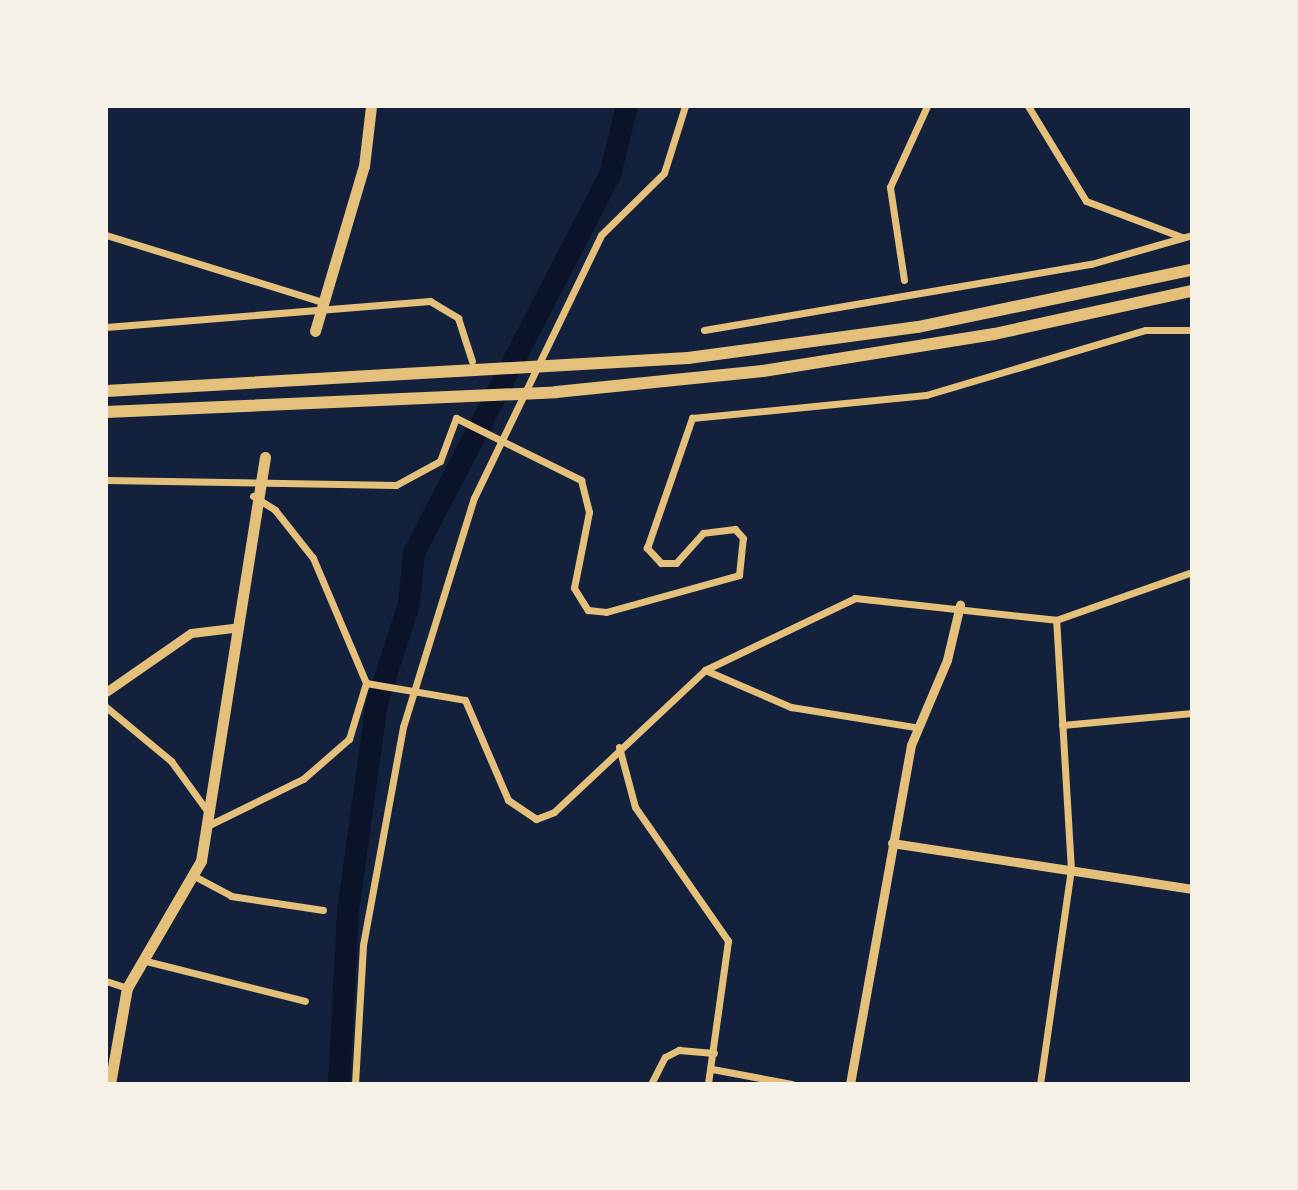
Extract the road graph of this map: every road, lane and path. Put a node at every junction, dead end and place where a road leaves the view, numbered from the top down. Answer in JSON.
{"nodes":[{"id":1,"x":371,"y":106,"type":"edge"},
{"id":2,"x":685,"y":106,"type":"edge"},
{"id":3,"x":927,"y":106,"type":"edge"},
{"id":4,"x":1028,"y":106,"type":"edge"},
{"id":5,"x":106,"y":235,"type":"edge"},
{"id":6,"x":1188,"y":237,"type":"edge"},
{"id":7,"x":1192,"y":270,"type":"edge"},
{"id":8,"x":904,"y":280,"type":"dead end"},
{"id":9,"x":1192,"y":291,"type":"edge"},
{"id":10,"x":322,"y":307,"type":"junction"},
{"id":11,"x":106,"y":327,"type":"edge"},
{"id":12,"x":704,"y":330,"type":"dead end"},
{"id":13,"x":1192,"y":330,"type":"edge"},
{"id":14,"x":315,"y":331,"type":"dead end"},
{"id":15,"x":472,"y":361,"type":"dead end"},
{"id":16,"x":106,"y":391,"type":"edge"},
{"id":17,"x":106,"y":412,"type":"edge"},
{"id":18,"x":499,"y":440,"type":"junction"},
{"id":19,"x":265,"y":457,"type":"dead end"},
{"id":20,"x":106,"y":480,"type":"edge"},
{"id":21,"x":254,"y":490,"type":"junction"},
{"id":22,"x":1192,"y":572,"type":"edge"},
{"id":23,"x":960,"y":605,"type":"junction"},
{"id":24,"x":1056,"y":620,"type":"junction"},
{"id":25,"x":233,"y":628,"type":"junction"},
{"id":26,"x":705,"y":670,"type":"junction"},
{"id":27,"x":366,"y":683,"type":"junction"},
{"id":28,"x":412,"y":689,"type":"junction"},
{"id":29,"x":106,"y":692,"type":"edge"},
{"id":30,"x":106,"y":707,"type":"edge"},
{"id":31,"x":1192,"y":713,"type":"edge"},
{"id":32,"x":1062,"y":725,"type":"junction"},
{"id":33,"x":915,"y":727,"type":"junction"},
{"id":34,"x":619,"y":747,"type":"junction"},
{"id":35,"x":208,"y":812,"type":"junction"},
{"id":36,"x":207,"y":826,"type":"junction"},
{"id":37,"x":892,"y":843,"type":"junction"},
{"id":38,"x":1071,"y":870,"type":"junction"},
{"id":39,"x":196,"y":877,"type":"junction"},
{"id":40,"x":1192,"y":889,"type":"edge"},
{"id":41,"x":323,"y":910,"type":"dead end"},
{"id":42,"x":142,"y":960,"type":"junction"},
{"id":43,"x":106,"y":981,"type":"edge"},
{"id":44,"x":127,"y":988,"type":"junction"},
{"id":45,"x":305,"y":1001,"type":"dead end"},
{"id":46,"x":714,"y":1053,"type":"junction"},
{"id":47,"x":712,"y":1069,"type":"junction"},
{"id":48,"x":110,"y":1084,"type":"edge"},
{"id":49,"x":355,"y":1084,"type":"edge"},
{"id":50,"x":651,"y":1084,"type":"edge"},
{"id":51,"x":708,"y":1084,"type":"edge"},
{"id":52,"x":792,"y":1084,"type":"edge"},
{"id":53,"x":850,"y":1084,"type":"edge"},
{"id":54,"x":1040,"y":1084,"type":"edge"}],
"edges":[{"from":1,"to":10,"type":"main road"},
{"from":2,"to":18,"type":"street"},
{"from":3,"to":8,"type":"street"},
{"from":4,"to":6,"type":"street"},
{"from":5,"to":10,"type":"street"},
{"from":6,"to":12,"type":"street"},
{"from":7,"to":16,"type":"highway"},
{"from":9,"to":17,"type":"highway"},
{"from":10,"to":11,"type":"street"},
{"from":10,"to":14,"type":"main road"},
{"from":10,"to":15,"type":"street"},
{"from":13,"to":18,"type":"street"},
{"from":18,"to":21,"type":"street"},
{"from":18,"to":28,"type":"street"},
{"from":19,"to":21,"type":"main road"},
{"from":20,"to":21,"type":"street"},
{"from":21,"to":25,"type":"main road"},
{"from":21,"to":27,"type":"street"},
{"from":22,"to":24,"type":"street"},
{"from":23,"to":24,"type":"street"},
{"from":23,"to":26,"type":"street"},
{"from":23,"to":33,"type":"street"},
{"from":24,"to":32,"type":"street"},
{"from":25,"to":29,"type":"street"},
{"from":25,"to":35,"type":"main road"},
{"from":26,"to":33,"type":"street"},
{"from":26,"to":34,"type":"street"},
{"from":27,"to":28,"type":"street"},
{"from":27,"to":36,"type":"street"},
{"from":28,"to":34,"type":"street"},
{"from":28,"to":49,"type":"street"},
{"from":30,"to":35,"type":"street"},
{"from":31,"to":32,"type":"street"},
{"from":32,"to":38,"type":"street"},
{"from":33,"to":37,"type":"street"},
{"from":34,"to":46,"type":"street"},
{"from":35,"to":36,"type":"main road"},
{"from":36,"to":39,"type":"main road"},
{"from":37,"to":38,"type":"street"},
{"from":37,"to":53,"type":"street"},
{"from":38,"to":40,"type":"street"},
{"from":38,"to":54,"type":"street"},
{"from":39,"to":41,"type":"street"},
{"from":39,"to":42,"type":"main road"},
{"from":42,"to":44,"type":"main road"},
{"from":42,"to":45,"type":"street"},
{"from":43,"to":44,"type":"street"},
{"from":44,"to":48,"type":"main road"},
{"from":46,"to":47,"type":"street"},
{"from":46,"to":50,"type":"street"},
{"from":47,"to":51,"type":"street"},
{"from":47,"to":52,"type":"street"}]}
